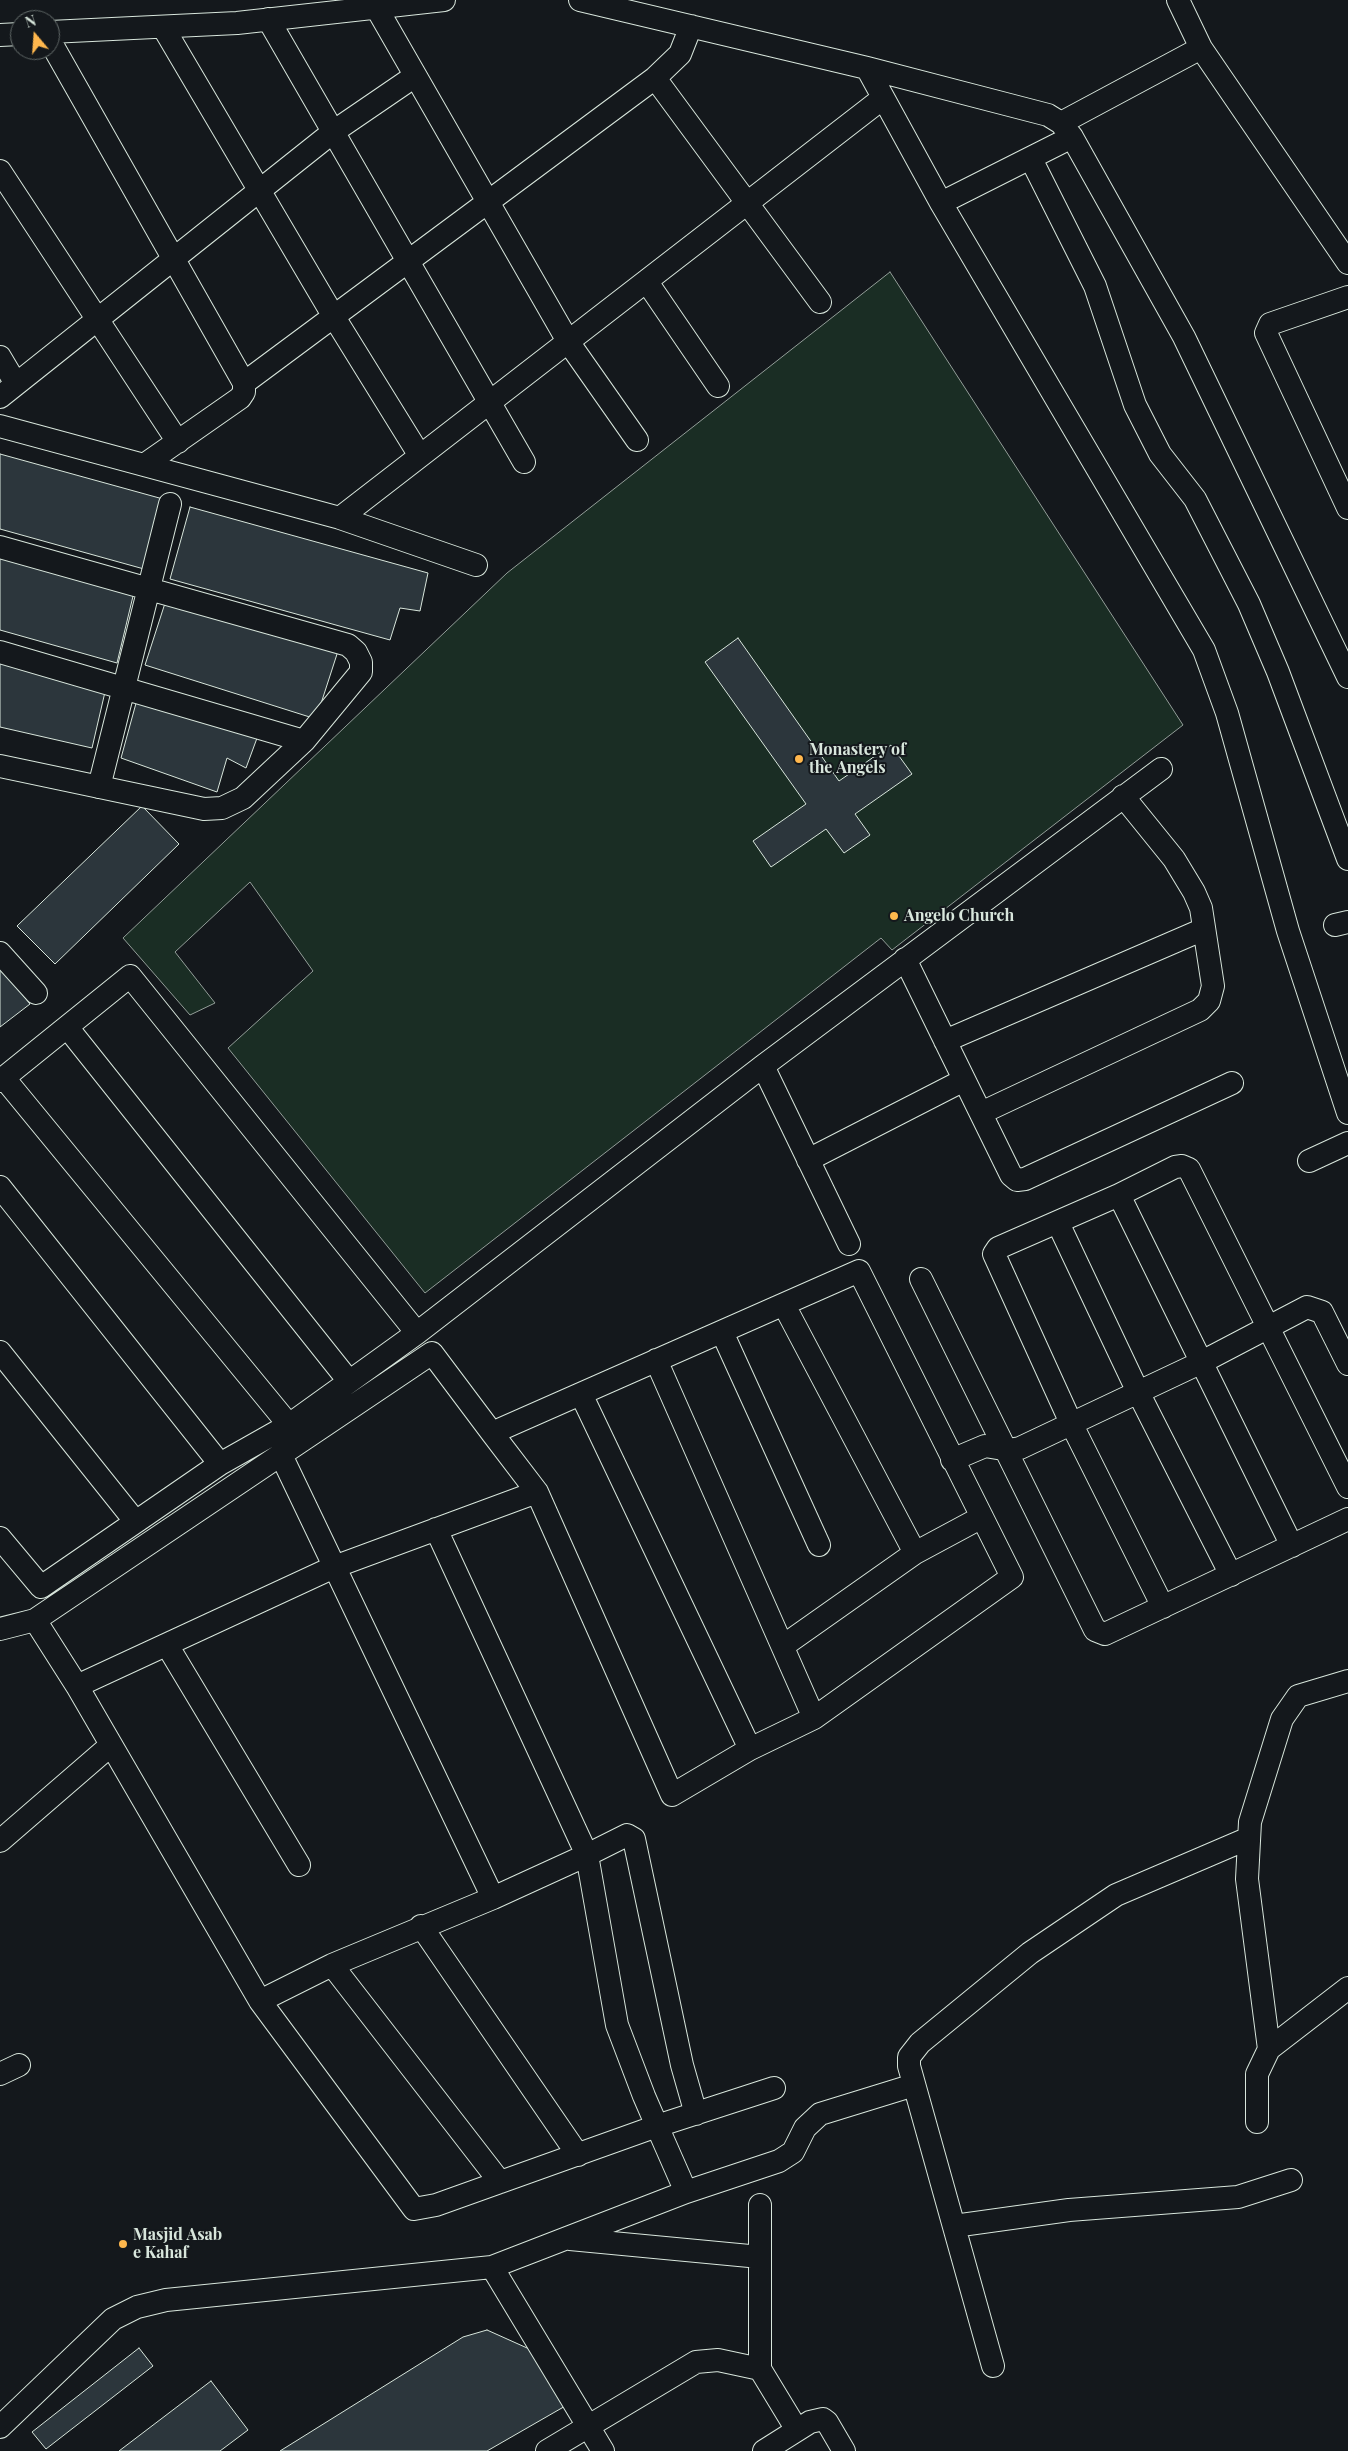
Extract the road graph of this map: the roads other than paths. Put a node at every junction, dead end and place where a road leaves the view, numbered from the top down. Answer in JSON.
{"nodes":[{"id":1,"x":444,"y":0,"type":"edge"},
{"id":2,"x":580,"y":0,"type":"edge"},
{"id":3,"x":1178,"y":0,"type":"edge"},
{"id":4,"x":376,"y":7,"type":"junction"},
{"id":5,"x":268,"y":19,"type":"junction"},
{"id":6,"x":691,"y":26,"type":"junction"},
{"id":7,"x":163,"y":27,"type":"junction"},
{"id":8,"x":60,"y":32,"type":"edge"},
{"id":9,"x":1201,"y":48,"type":"junction"},
{"id":10,"x":60,"y":58,"type":"edge"},
{"id":11,"x":867,"y":68,"type":"junction"},
{"id":12,"x":415,"y":76,"type":"junction"},
{"id":13,"x":654,"y":78,"type":"junction"},
{"id":14,"x":883,"y":98,"type":"junction"},
{"id":15,"x":1067,"y":130,"type":"junction"},
{"id":16,"x":333,"y":132,"type":"junction"},
{"id":17,"x":1031,"y":159,"type":"junction"},
{"id":18,"x":0,"y":171,"type":"edge"},
{"id":19,"x":259,"y":190,"type":"junction"},
{"id":20,"x":6,"y":196,"type":"edge"},
{"id":21,"x":487,"y":201,"type":"junction"},
{"id":22,"x":942,"y":203,"type":"junction"},
{"id":23,"x":746,"y":204,"type":"junction"},
{"id":24,"x":174,"y":258,"type":"junction"},
{"id":25,"x":408,"y":262,"type":"junction"},
{"id":26,"x":1348,"y":263,"type":"edge"},
{"id":27,"x":646,"y":282,"type":"junction"},
{"id":28,"x":1348,"y":297,"type":"edge"},
{"id":29,"x":820,"y":302,"type":"dead end"},
{"id":30,"x":334,"y":317,"type":"junction"},
{"id":31,"x":97,"y":319,"type":"junction"},
{"id":32,"x":568,"y":343,"type":"junction"},
{"id":33,"x":0,"y":357,"type":"edge"},
{"id":34,"x":244,"y":383,"type":"junction"},
{"id":35,"x":718,"y":386,"type":"dead end"},
{"id":36,"x":8,"y":390,"type":"edge"},
{"id":37,"x":490,"y":403,"type":"junction"},
{"id":38,"x":0,"y":426,"type":"edge"},
{"id":39,"x":637,"y":440,"type":"dead end"},
{"id":40,"x":178,"y":442,"type":"junction"},
{"id":41,"x":420,"y":456,"type":"junction"},
{"id":42,"x":524,"y":462,"type":"dead end"},
{"id":43,"x":144,"y":465,"type":"junction"},
{"id":44,"x":170,"y":504,"type":"dead end"},
{"id":45,"x":1348,"y":508,"type":"edge"},
{"id":46,"x":340,"y":518,"type":"junction"},
{"id":47,"x":0,"y":547,"type":"edge"},
{"id":48,"x":476,"y":566,"type":"dead end"},
{"id":49,"x":148,"y":589,"type":"junction"},
{"id":50,"x":0,"y":652,"type":"edge"},
{"id":51,"x":1348,"y":677,"type":"edge"},
{"id":52,"x":123,"y":688,"type":"junction"},
{"id":53,"x":304,"y":741,"type":"junction"},
{"id":54,"x":0,"y":766,"type":"edge"},
{"id":55,"x":1160,"y":769,"type":"dead end"},
{"id":56,"x":99,"y":787,"type":"junction"},
{"id":57,"x":1123,"y":796,"type":"junction"},
{"id":58,"x":1348,"y":859,"type":"edge"},
{"id":59,"x":1204,"y":929,"type":"junction"},
{"id":60,"x":0,"y":953,"type":"edge"},
{"id":61,"x":905,"y":959,"type":"junction"},
{"id":62,"x":36,"y":993,"type":"dead end"},
{"id":63,"x":66,"y":1027,"type":"junction"},
{"id":64,"x":945,"y":1042,"type":"junction"},
{"id":65,"x":764,"y":1066,"type":"junction"},
{"id":66,"x":2,"y":1079,"type":"edge"},
{"id":67,"x":964,"y":1080,"type":"junction"},
{"id":68,"x":1232,"y":1083,"type":"dead end"},
{"id":69,"x":1348,"y":1113,"type":"edge"},
{"id":70,"x":980,"y":1114,"type":"junction"},
{"id":71,"x":1348,"y":1143,"type":"edge"},
{"id":72,"x":808,"y":1160,"type":"junction"},
{"id":73,"x":1309,"y":1161,"type":"dead end"},
{"id":74,"x":0,"y":1187,"type":"edge"},
{"id":75,"x":1119,"y":1195,"type":"junction"},
{"id":76,"x":1058,"y":1223,"type":"junction"},
{"id":77,"x":849,"y":1244,"type":"dead end"},
{"id":78,"x":921,"y":1279,"type":"dead end"},
{"id":79,"x":784,"y":1304,"type":"junction"},
{"id":80,"x":1270,"y":1328,"type":"junction"},
{"id":81,"x":722,"y":1332,"type":"junction"},
{"id":82,"x":417,"y":1333,"type":"junction"},
{"id":83,"x":0,"y":1352,"type":"edge"},
{"id":84,"x":656,"y":1360,"type":"junction"},
{"id":85,"x":1202,"y":1362,"type":"junction"},
{"id":86,"x":1348,"y":1364,"type":"edge"},
{"id":87,"x":348,"y":1380,"type":"junction"},
{"id":88,"x":1138,"y":1392,"type":"junction"},
{"id":89,"x":581,"y":1394,"type":"junction"},
{"id":90,"x":1071,"y":1423,"type":"junction"},
{"id":91,"x":289,"y":1424,"type":"junction"},
{"id":92,"x":492,"y":1433,"type":"junction"},
{"id":93,"x":1004,"y":1449,"type":"junction"},
{"id":94,"x":280,"y":1455,"type":"junction"},
{"id":95,"x":952,"y":1460,"type":"junction"},
{"id":96,"x":220,"y":1464,"type":"junction"},
{"id":97,"x":1348,"y":1487,"type":"edge"},
{"id":98,"x":537,"y":1492,"type":"junction"},
{"id":99,"x":982,"y":1517,"type":"junction"},
{"id":100,"x":1348,"y":1519,"type":"edge"},
{"id":101,"x":135,"y":1521,"type":"junction"},
{"id":102,"x":436,"y":1529,"type":"junction"},
{"id":103,"x":0,"y":1538,"type":"edge"},
{"id":104,"x":819,"y":1545,"type":"dead end"},
{"id":105,"x":1292,"y":1546,"type":"junction"},
{"id":106,"x":915,"y":1553,"type":"junction"},
{"id":107,"x":334,"y":1567,"type":"junction"},
{"id":108,"x":1230,"y":1575,"type":"junction"},
{"id":109,"x":1163,"y":1607,"type":"junction"},
{"id":110,"x":34,"y":1620,"type":"junction"},
{"id":111,"x":0,"y":1629,"type":"edge"},
{"id":112,"x":167,"y":1645,"type":"junction"},
{"id":113,"x":783,"y":1646,"type":"junction"},
{"id":114,"x":1348,"y":1681,"type":"edge"},
{"id":115,"x":77,"y":1686,"type":"junction"},
{"id":116,"x":814,"y":1718,"type":"junction"},
{"id":117,"x":111,"y":1745,"type":"junction"},
{"id":118,"x":750,"y":1749,"type":"junction"},
{"id":119,"x":1249,"y":1838,"type":"junction"},
{"id":120,"x":0,"y":1842,"type":"edge"},
{"id":121,"x":587,"y":1855,"type":"junction"},
{"id":122,"x":299,"y":1865,"type":"dead end"},
{"id":123,"x":493,"y":1898,"type":"junction"},
{"id":124,"x":422,"y":1926,"type":"junction"},
{"id":125,"x":332,"y":1965,"type":"junction"},
{"id":126,"x":1348,"y":1988,"type":"edge"},
{"id":127,"x":260,"y":2001,"type":"junction"},
{"id":128,"x":1269,"y":2049,"type":"junction"},
{"id":129,"x":914,"y":2085,"type":"junction"},
{"id":130,"x":774,"y":2088,"type":"dead end"},
{"id":131,"x":696,"y":2114,"type":"junction"},
{"id":132,"x":1258,"y":2122,"type":"dead end"},
{"id":133,"x":657,"y":2126,"type":"junction"},
{"id":134,"x":578,"y":2155,"type":"junction"},
{"id":135,"x":1291,"y":2180,"type":"dead end"},
{"id":136,"x":500,"y":2182,"type":"junction"},
{"id":137,"x":686,"y":2192,"type":"junction"},
{"id":138,"x":760,"y":2205,"type":"dead end"},
{"id":139,"x":954,"y":2226,"type":"junction"},
{"id":140,"x":565,"y":2239,"type":"junction"},
{"id":141,"x":760,"y":2257,"type":"junction"},
{"id":142,"x":492,"y":2267,"type":"junction"},
{"id":143,"x":993,"y":2366,"type":"dead end"},
{"id":144,"x":760,"y":2369,"type":"junction"},
{"id":145,"x":589,"y":2426,"type":"junction"},
{"id":146,"x":0,"y":2427,"type":"edge"},
{"id":147,"x":797,"y":2430,"type":"junction"},
{"id":148,"x":547,"y":2451,"type":"edge"},
{"id":149,"x":603,"y":2451,"type":"edge"},
{"id":150,"x":764,"y":2451,"type":"edge"},
{"id":151,"x":844,"y":2451,"type":"edge"}],
"edges":[{"from":1,"to":4,"type":"street"},
{"from":2,"to":6,"type":"street"},
{"from":3,"to":9,"type":"street"},
{"from":4,"to":5,"type":"street"},
{"from":4,"to":12,"type":"street"},
{"from":5,"to":7,"type":"street"},
{"from":5,"to":16,"type":"street"},
{"from":6,"to":11,"type":"street"},
{"from":6,"to":13,"type":"street"},
{"from":7,"to":8,"type":"street"},
{"from":7,"to":19,"type":"street"},
{"from":9,"to":15,"type":"street"},
{"from":9,"to":26,"type":"street"},
{"from":10,"to":24,"type":"street"},
{"from":11,"to":14,"type":"street"},
{"from":11,"to":15,"type":"street"},
{"from":12,"to":16,"type":"street"},
{"from":12,"to":21,"type":"street"},
{"from":13,"to":21,"type":"street"},
{"from":13,"to":23,"type":"street"},
{"from":14,"to":22,"type":"street"},
{"from":14,"to":23,"type":"street"},
{"from":15,"to":17,"type":"street"},
{"from":15,"to":51,"type":"street"},
{"from":16,"to":19,"type":"street"},
{"from":16,"to":25,"type":"street"},
{"from":17,"to":22,"type":"street"},
{"from":17,"to":58,"type":"street"},
{"from":18,"to":20,"type":"street"},
{"from":19,"to":24,"type":"street"},
{"from":19,"to":30,"type":"street"},
{"from":20,"to":31,"type":"street"},
{"from":21,"to":25,"type":"street"},
{"from":21,"to":32,"type":"street"},
{"from":22,"to":69,"type":"street"},
{"from":23,"to":27,"type":"street"},
{"from":23,"to":29,"type":"street"},
{"from":24,"to":31,"type":"street"},
{"from":24,"to":34,"type":"street"},
{"from":25,"to":30,"type":"street"},
{"from":25,"to":37,"type":"street"},
{"from":27,"to":32,"type":"street"},
{"from":27,"to":35,"type":"street"},
{"from":28,"to":45,"type":"street"},
{"from":30,"to":34,"type":"street"},
{"from":30,"to":41,"type":"street"},
{"from":31,"to":36,"type":"street"},
{"from":31,"to":40,"type":"street"},
{"from":32,"to":37,"type":"street"},
{"from":32,"to":39,"type":"street"},
{"from":33,"to":36,"type":"street"},
{"from":34,"to":40,"type":"street"},
{"from":37,"to":41,"type":"street"},
{"from":37,"to":42,"type":"street"},
{"from":38,"to":43,"type":"street"},
{"from":40,"to":43,"type":"street"},
{"from":41,"to":46,"type":"street"},
{"from":43,"to":46,"type":"street"},
{"from":44,"to":49,"type":"street"},
{"from":46,"to":48,"type":"street"},
{"from":47,"to":49,"type":"street"},
{"from":49,"to":52,"type":"street"},
{"from":49,"to":53,"type":"street"},
{"from":50,"to":52,"type":"street"},
{"from":52,"to":53,"type":"street"},
{"from":52,"to":56,"type":"street"},
{"from":53,"to":56,"type":"street"},
{"from":54,"to":56,"type":"street"},
{"from":55,"to":57,"type":"street"},
{"from":57,"to":59,"type":"street"},
{"from":57,"to":61,"type":"street"},
{"from":59,"to":64,"type":"street"},
{"from":59,"to":70,"type":"street"},
{"from":60,"to":62,"type":"street"},
{"from":61,"to":64,"type":"street"},
{"from":61,"to":65,"type":"street"},
{"from":63,"to":66,"type":"street"},
{"from":63,"to":82,"type":"street"},
{"from":63,"to":87,"type":"street"},
{"from":64,"to":67,"type":"street"},
{"from":65,"to":72,"type":"street"},
{"from":65,"to":82,"type":"street"},
{"from":66,"to":91,"type":"street"},
{"from":67,"to":70,"type":"street"},
{"from":67,"to":72,"type":"street"},
{"from":68,"to":70,"type":"street"},
{"from":71,"to":73,"type":"street"},
{"from":72,"to":77,"type":"street"},
{"from":74,"to":96,"type":"street"},
{"from":75,"to":76,"type":"street"},
{"from":75,"to":80,"type":"street"},
{"from":75,"to":85,"type":"street"},
{"from":76,"to":88,"type":"street"},
{"from":76,"to":90,"type":"street"},
{"from":78,"to":93,"type":"street"},
{"from":79,"to":81,"type":"street"},
{"from":79,"to":95,"type":"street"},
{"from":79,"to":106,"type":"street"},
{"from":80,"to":85,"type":"street"},
{"from":80,"to":86,"type":"street"},
{"from":80,"to":97,"type":"street"},
{"from":81,"to":84,"type":"street"},
{"from":81,"to":104,"type":"street"},
{"from":82,"to":87,"type":"street"},
{"from":83,"to":101,"type":"street"},
{"from":84,"to":89,"type":"street"},
{"from":84,"to":113,"type":"street"},
{"from":85,"to":88,"type":"street"},
{"from":85,"to":105,"type":"street"},
{"from":87,"to":91,"type":"street"},
{"from":88,"to":90,"type":"street"},
{"from":88,"to":108,"type":"street"},
{"from":89,"to":92,"type":"street"},
{"from":89,"to":118,"type":"street"},
{"from":90,"to":93,"type":"street"},
{"from":90,"to":109,"type":"street"},
{"from":91,"to":96,"type":"street"},
{"from":92,"to":94,"type":"street"},
{"from":92,"to":98,"type":"street"},
{"from":93,"to":95,"type":"street"},
{"from":93,"to":109,"type":"street"},
{"from":94,"to":107,"type":"street"},
{"from":94,"to":110,"type":"street"},
{"from":95,"to":99,"type":"street"},
{"from":96,"to":101,"type":"street"},
{"from":98,"to":102,"type":"street"},
{"from":98,"to":118,"type":"street"},
{"from":99,"to":106,"type":"street"},
{"from":99,"to":116,"type":"street"},
{"from":100,"to":105,"type":"street"},
{"from":101,"to":103,"type":"street"},
{"from":102,"to":107,"type":"street"},
{"from":102,"to":121,"type":"street"},
{"from":105,"to":108,"type":"street"},
{"from":106,"to":113,"type":"street"},
{"from":107,"to":112,"type":"street"},
{"from":107,"to":123,"type":"street"},
{"from":108,"to":109,"type":"street"},
{"from":110,"to":111,"type":"street"},
{"from":110,"to":115,"type":"street"},
{"from":112,"to":115,"type":"street"},
{"from":112,"to":122,"type":"street"},
{"from":113,"to":116,"type":"street"},
{"from":114,"to":119,"type":"street"},
{"from":115,"to":117,"type":"street"},
{"from":116,"to":118,"type":"street"},
{"from":117,"to":120,"type":"street"},
{"from":117,"to":127,"type":"street"},
{"from":119,"to":128,"type":"street"},
{"from":119,"to":129,"type":"street"},
{"from":121,"to":123,"type":"street"},
{"from":121,"to":131,"type":"street"},
{"from":121,"to":133,"type":"street"},
{"from":123,"to":124,"type":"street"},
{"from":124,"to":125,"type":"street"},
{"from":124,"to":134,"type":"street"},
{"from":125,"to":127,"type":"street"},
{"from":125,"to":136,"type":"street"},
{"from":126,"to":128,"type":"street"},
{"from":127,"to":136,"type":"street"},
{"from":128,"to":132,"type":"street"},
{"from":129,"to":137,"type":"street"},
{"from":129,"to":139,"type":"street"},
{"from":130,"to":131,"type":"street"},
{"from":131,"to":133,"type":"street"},
{"from":133,"to":134,"type":"street"},
{"from":133,"to":137,"type":"street"},
{"from":134,"to":136,"type":"street"},
{"from":135,"to":139,"type":"street"},
{"from":137,"to":140,"type":"street"},
{"from":138,"to":141,"type":"street"},
{"from":139,"to":143,"type":"street"},
{"from":140,"to":141,"type":"street"},
{"from":140,"to":142,"type":"street"},
{"from":141,"to":144,"type":"street"},
{"from":142,"to":145,"type":"street"},
{"from":142,"to":146,"type":"street"},
{"from":144,"to":145,"type":"street"},
{"from":144,"to":147,"type":"street"},
{"from":145,"to":148,"type":"street"},
{"from":145,"to":149,"type":"street"},
{"from":147,"to":150,"type":"street"},
{"from":147,"to":151,"type":"street"}]}
